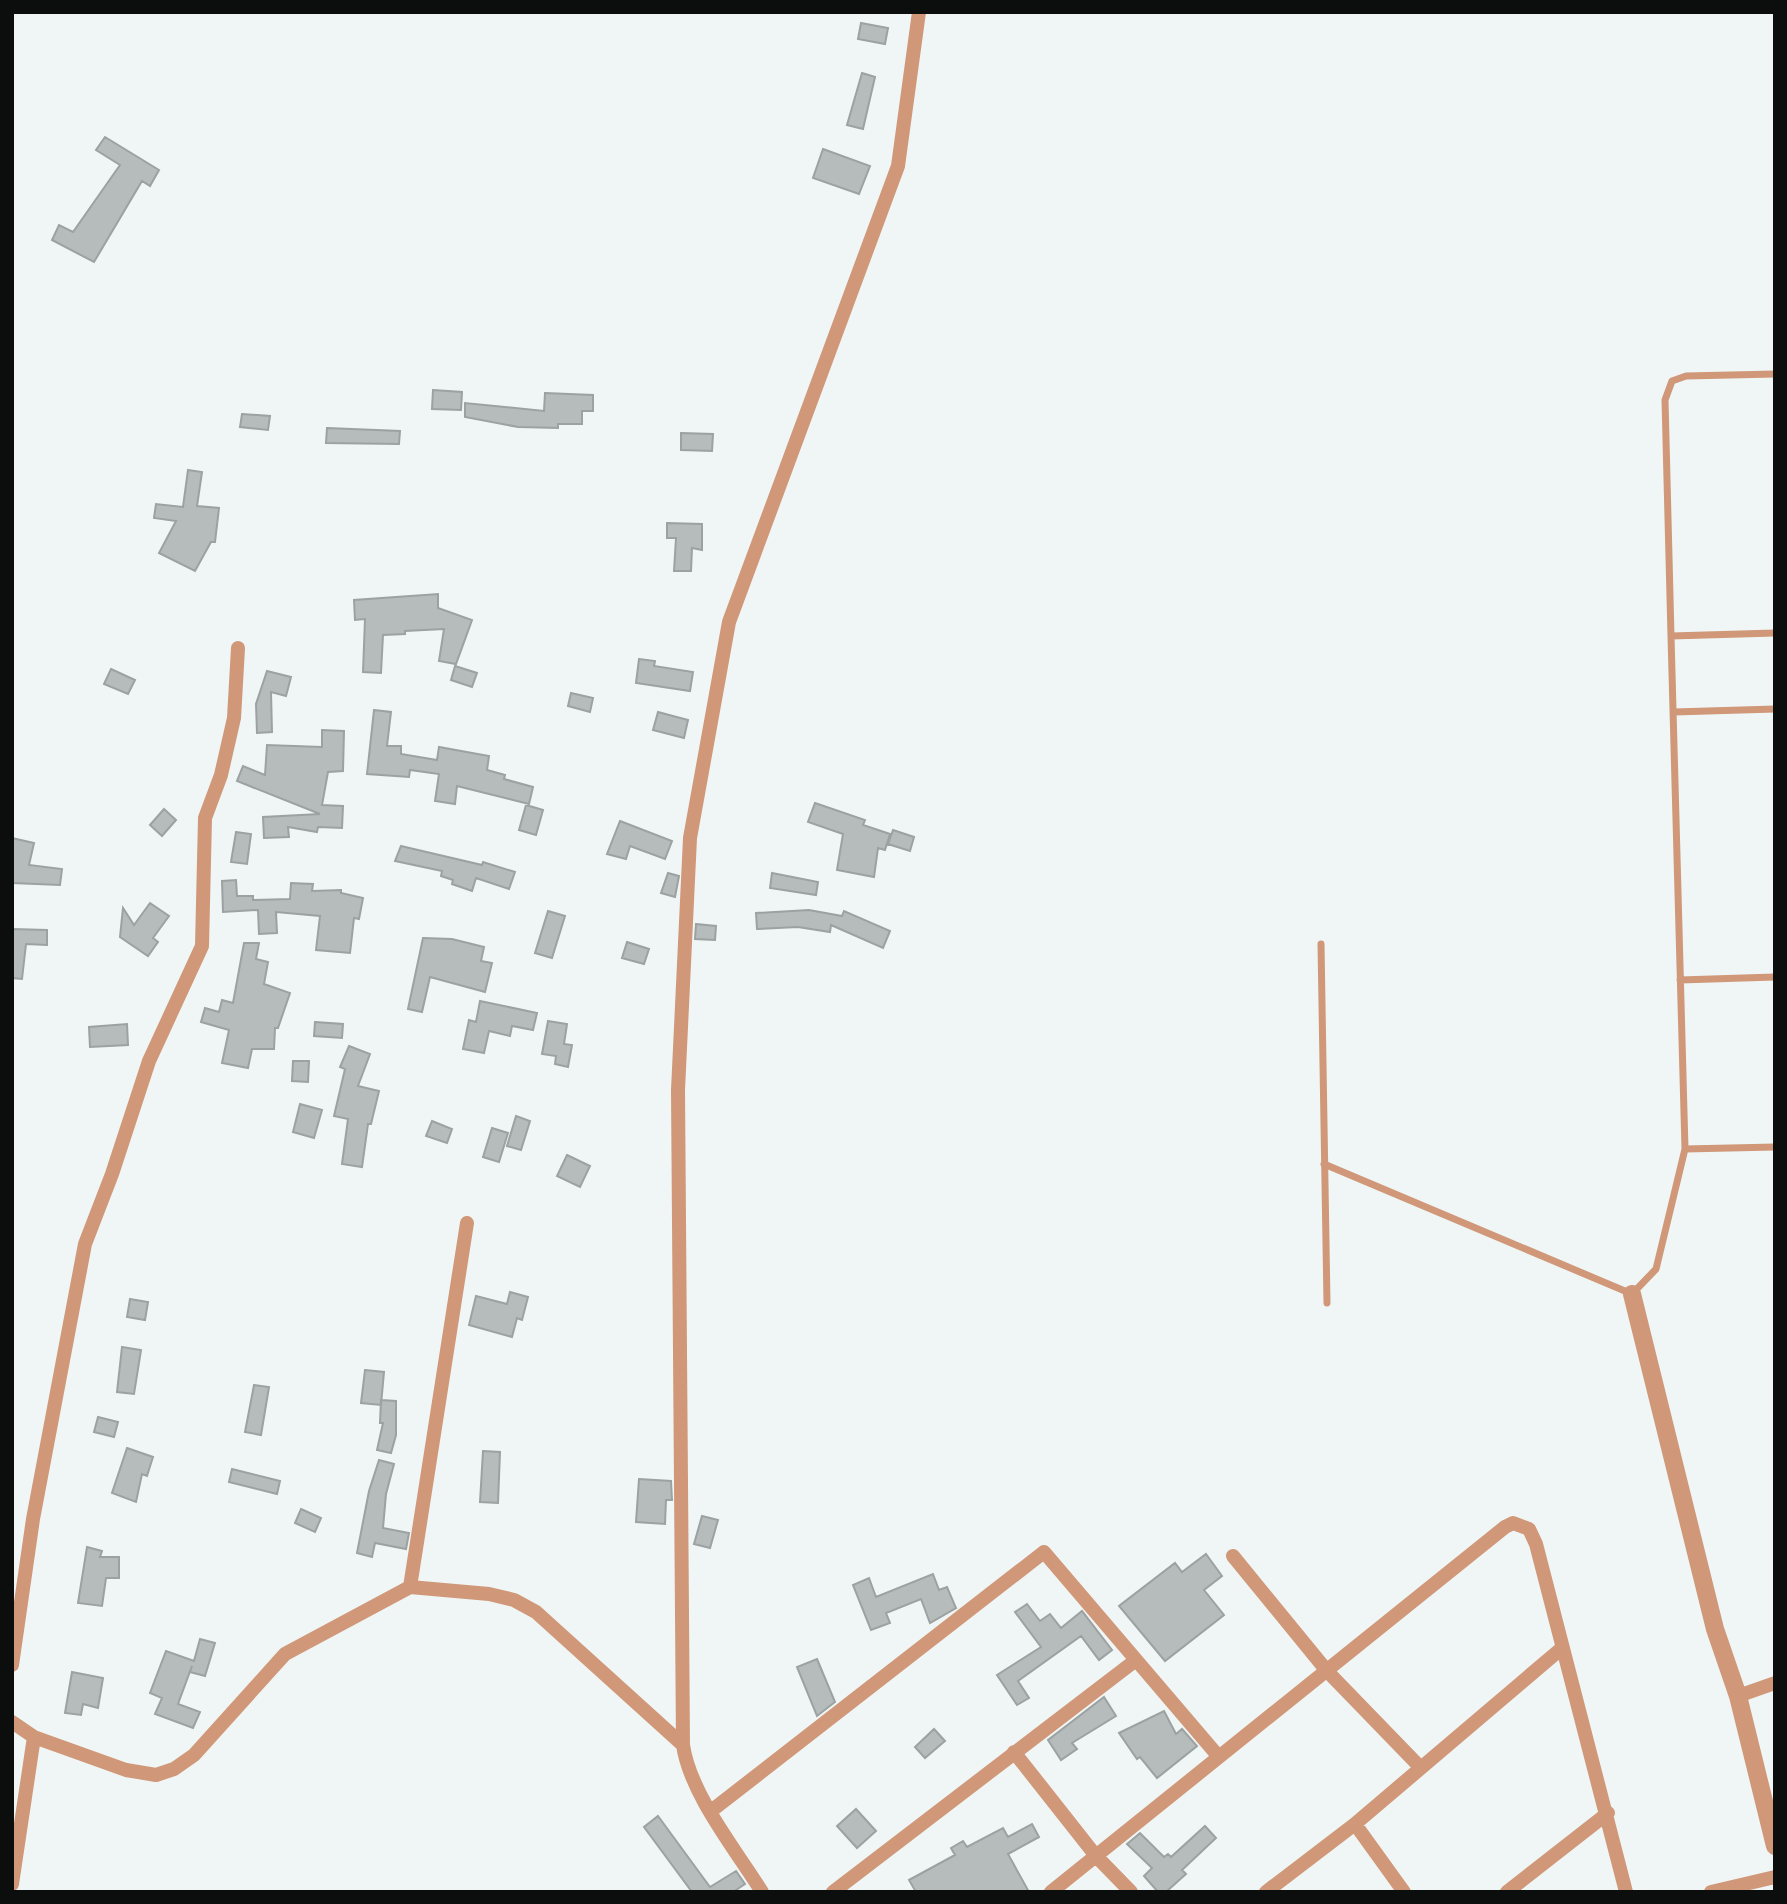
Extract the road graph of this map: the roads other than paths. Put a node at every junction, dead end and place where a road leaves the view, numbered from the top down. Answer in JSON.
{"nodes":[{"id":1,"x":919,"y":12,"type":"edge"},
{"id":2,"x":1775,"y":374,"type":"edge"},
{"id":3,"x":1775,"y":633,"type":"edge"},
{"id":4,"x":1671,"y":636,"type":"junction"},
{"id":5,"x":238,"y":648,"type":"dead end"},
{"id":6,"x":1775,"y":709,"type":"edge"},
{"id":7,"x":1674,"y":712,"type":"junction"},
{"id":8,"x":1321,"y":944,"type":"dead end"},
{"id":9,"x":1775,"y":977,"type":"edge"},
{"id":10,"x":1680,"y":980,"type":"junction"},
{"id":11,"x":1775,"y":1147,"type":"edge"},
{"id":12,"x":1685,"y":1149,"type":"junction"},
{"id":13,"x":1324,"y":1164,"type":"junction"},
{"id":14,"x":467,"y":1223,"type":"dead end"},
{"id":15,"x":1632,"y":1294,"type":"junction"},
{"id":16,"x":1328,"y":1303,"type":"dead end"},
{"id":17,"x":1233,"y":1556,"type":"dead end"},
{"id":18,"x":410,"y":1587,"type":"junction"},
{"id":19,"x":1562,"y":1648,"type":"junction"},
{"id":20,"x":1136,"y":1660,"type":"junction"},
{"id":21,"x":12,"y":1665,"type":"edge"},
{"id":22,"x":1327,"y":1671,"type":"junction"},
{"id":23,"x":1775,"y":1683,"type":"edge"},
{"id":24,"x":1738,"y":1696,"type":"junction"},
{"id":25,"x":12,"y":1722,"type":"edge"},
{"id":26,"x":34,"y":1737,"type":"junction"},
{"id":27,"x":683,"y":1745,"type":"junction"},
{"id":28,"x":1013,"y":1752,"type":"junction"},
{"id":29,"x":1219,"y":1757,"type":"junction"},
{"id":30,"x":1421,"y":1768,"type":"junction"},
{"id":31,"x":711,"y":1811,"type":"junction"},
{"id":32,"x":1608,"y":1814,"type":"junction"},
{"id":33,"x":1355,"y":1824,"type":"junction"},
{"id":34,"x":1775,"y":1846,"type":"edge"},
{"id":35,"x":1096,"y":1856,"type":"junction"},
{"id":36,"x":1775,"y":1877,"type":"edge"},
{"id":37,"x":12,"y":1884,"type":"edge"},
{"id":38,"x":762,"y":1892,"type":"edge"},
{"id":39,"x":833,"y":1892,"type":"edge"},
{"id":40,"x":1052,"y":1892,"type":"edge"},
{"id":41,"x":1131,"y":1892,"type":"edge"},
{"id":42,"x":1266,"y":1892,"type":"edge"},
{"id":43,"x":1404,"y":1892,"type":"edge"},
{"id":44,"x":1507,"y":1892,"type":"edge"},
{"id":45,"x":1626,"y":1892,"type":"edge"},
{"id":46,"x":1711,"y":1892,"type":"edge"}],
"edges":[{"from":1,"to":27,"type":"street"},
{"from":2,"to":4,"type":"lane"},
{"from":3,"to":4,"type":"lane"},
{"from":4,"to":7,"type":"lane"},
{"from":5,"to":21,"type":"street"},
{"from":6,"to":7,"type":"lane"},
{"from":7,"to":10,"type":"lane"},
{"from":8,"to":13,"type":"lane"},
{"from":9,"to":10,"type":"lane"},
{"from":10,"to":12,"type":"lane"},
{"from":11,"to":12,"type":"lane"},
{"from":12,"to":15,"type":"lane"},
{"from":13,"to":15,"type":"lane"},
{"from":13,"to":16,"type":"lane"},
{"from":14,"to":18,"type":"street"},
{"from":15,"to":24,"type":"street"},
{"from":17,"to":22,"type":"street"},
{"from":18,"to":26,"type":"street"},
{"from":18,"to":27,"type":"street"},
{"from":19,"to":22,"type":"street"},
{"from":19,"to":30,"type":"street"},
{"from":19,"to":32,"type":"street"},
{"from":20,"to":28,"type":"street"},
{"from":20,"to":29,"type":"street"},
{"from":20,"to":31,"type":"street"},
{"from":22,"to":29,"type":"street"},
{"from":22,"to":30,"type":"street"},
{"from":23,"to":24,"type":"street"},
{"from":24,"to":34,"type":"street"},
{"from":25,"to":26,"type":"street"},
{"from":26,"to":37,"type":"street"},
{"from":27,"to":31,"type":"street"},
{"from":28,"to":35,"type":"street"},
{"from":28,"to":39,"type":"street"},
{"from":29,"to":35,"type":"street"},
{"from":30,"to":33,"type":"street"},
{"from":31,"to":38,"type":"street"},
{"from":32,"to":44,"type":"street"},
{"from":32,"to":45,"type":"street"},
{"from":33,"to":42,"type":"street"},
{"from":33,"to":43,"type":"street"},
{"from":35,"to":40,"type":"street"},
{"from":35,"to":41,"type":"street"},
{"from":36,"to":46,"type":"street"}]}
